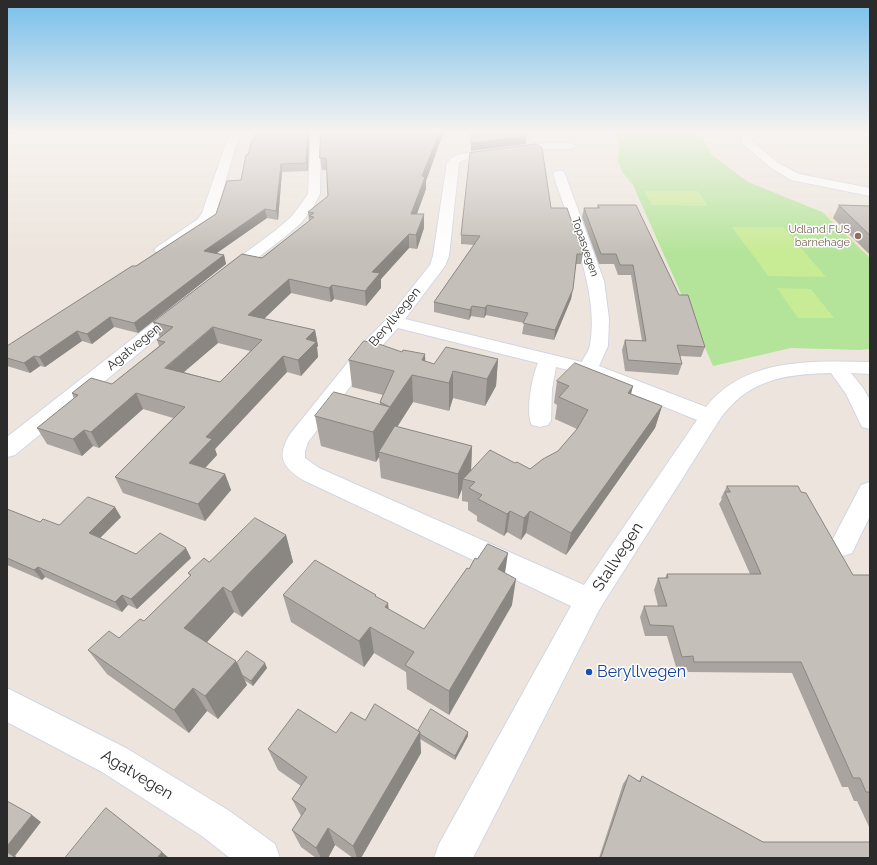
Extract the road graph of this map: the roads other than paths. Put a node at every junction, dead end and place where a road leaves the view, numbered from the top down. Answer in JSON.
{"nodes":[{"id":1,"x":223,"y":171,"type":"edge"},
{"id":2,"x":315,"y":171,"type":"edge"},
{"id":3,"x":452,"y":171,"type":"edge"},
{"id":4,"x":784,"y":171,"type":"edge"},
{"id":5,"x":559,"y":174,"type":"dead end"},
{"id":6,"x":870,"y":192,"type":"edge"},
{"id":7,"x":152,"y":256,"type":"edge"},
{"id":8,"x":212,"y":284,"type":"edge"},
{"id":9,"x":194,"y":299,"type":"edge"},
{"id":10,"x":394,"y":322,"type":"junction"},
{"id":11,"x":549,"y":359,"type":"junction"},
{"id":12,"x":836,"y":367,"type":"junction"},
{"id":13,"x":588,"y":368,"type":"junction"},
{"id":14,"x":870,"y":368,"type":"edge"},
{"id":15,"x":710,"y":416,"type":"junction"},
{"id":16,"x":540,"y":420,"type":"dead end"},
{"id":17,"x":870,"y":422,"type":"edge"},
{"id":18,"x":7,"y":449,"type":"edge"},
{"id":19,"x":870,"y":490,"type":"edge"},
{"id":20,"x":843,"y":544,"type":"dead end"},
{"id":21,"x":589,"y":601,"type":"junction"},
{"id":22,"x":7,"y":704,"type":"edge"},
{"id":23,"x":260,"y":858,"type":"edge"},
{"id":24,"x":453,"y":858,"type":"edge"}],
"edges":[{"from":1,"to":7,"type":"street"},
{"from":2,"to":8,"type":"street"},
{"from":3,"to":10,"type":"street","name":"Beryllvegen"},
{"from":4,"to":6,"type":"street"},
{"from":5,"to":13,"type":"street","name":"Topasvegen"},
{"from":9,"to":18,"type":"street","name":"Agatvegen"},
{"from":10,"to":11,"type":"street"},
{"from":10,"to":21,"type":"street","name":"Beryllvegen"},
{"from":11,"to":13,"type":"street"},
{"from":11,"to":16,"type":"street"},
{"from":12,"to":14,"type":"street","name":"Stallvegen"},
{"from":12,"to":15,"type":"street","name":"Stallvegen"},
{"from":12,"to":17,"type":"street"},
{"from":13,"to":15,"type":"street"},
{"from":15,"to":21,"type":"street","name":"Stallvegen"},
{"from":19,"to":20,"type":"street"},
{"from":21,"to":24,"type":"street","name":"Stallvegen"},
{"from":22,"to":23,"type":"street","name":"Agatvegen"}]}
